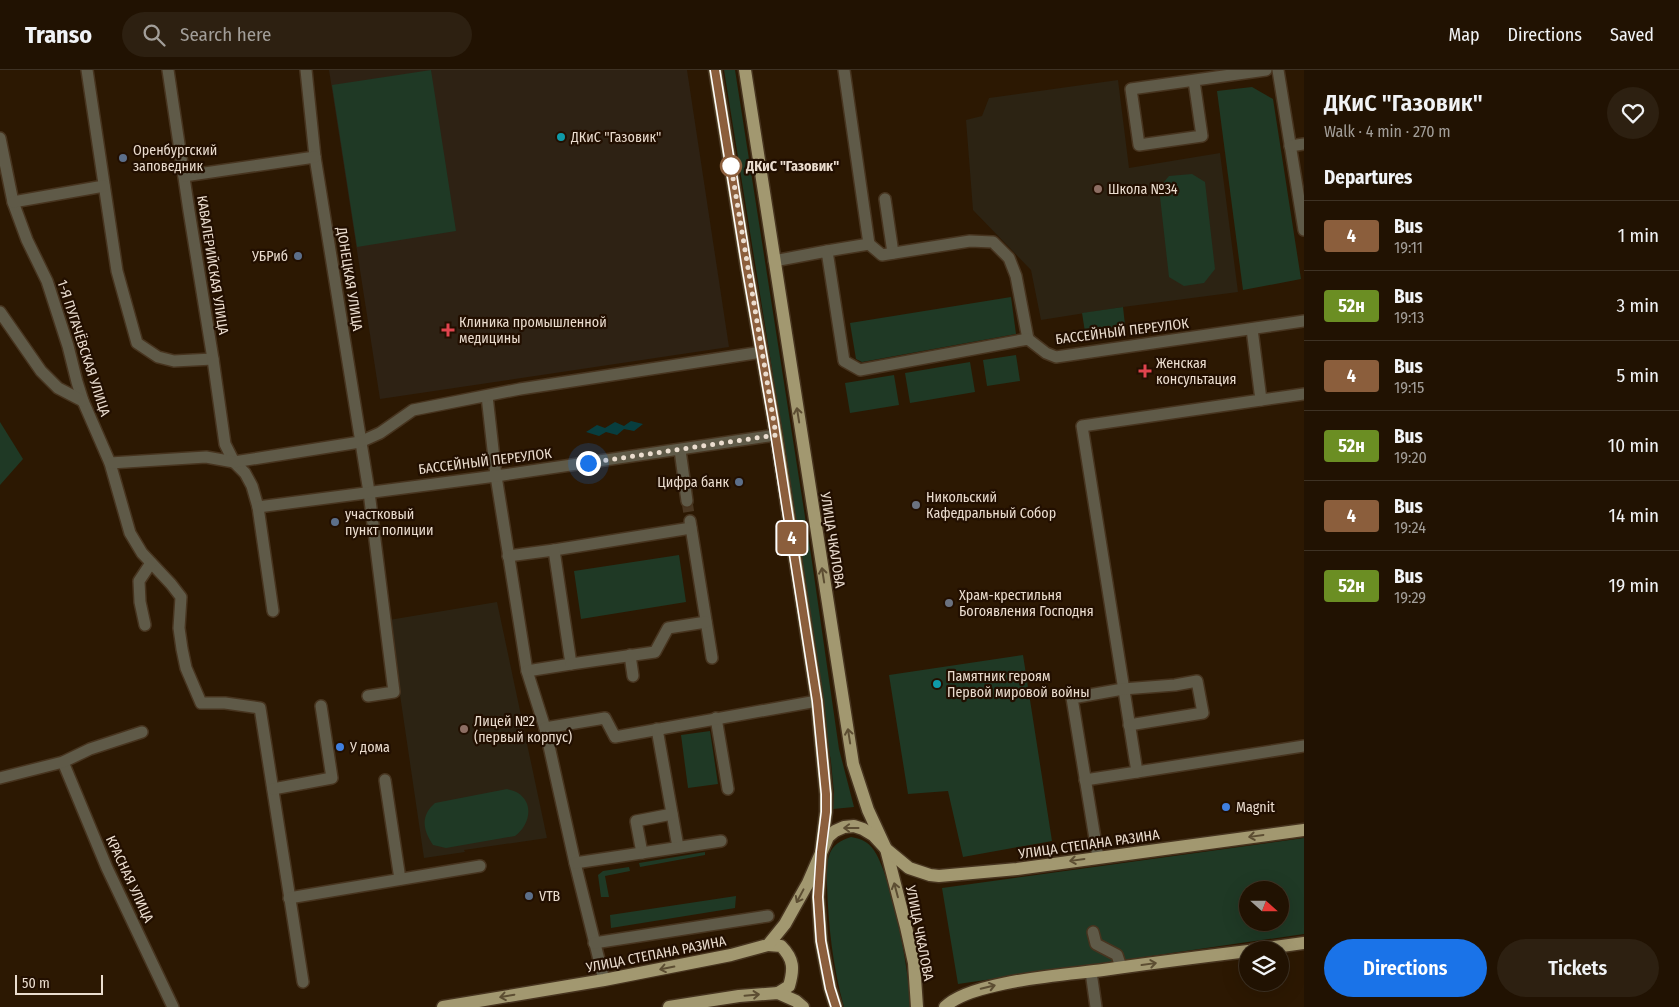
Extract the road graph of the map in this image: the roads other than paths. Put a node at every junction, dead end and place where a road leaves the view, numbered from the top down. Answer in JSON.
{"nodes":[{"id":1,"x":87,"y":70,"type":"edge"},
{"id":2,"x":168,"y":70,"type":"edge"},
{"id":3,"x":306,"y":70,"type":"edge"},
{"id":4,"x":715,"y":70,"type":"edge"},
{"id":5,"x":745,"y":70,"type":"edge"},
{"id":6,"x":844,"y":70,"type":"edge"},
{"id":7,"x":1266,"y":70,"type":"edge"},
{"id":8,"x":1278,"y":70,"type":"edge"},
{"id":9,"x":1194,"y":81,"type":"junction"},
{"id":10,"x":0,"y":138,"type":"edge"},
{"id":11,"x":1304,"y":144,"type":"edge"},
{"id":12,"x":1290,"y":146,"type":"junction"},
{"id":13,"x":315,"y":157,"type":"junction"},
{"id":14,"x":184,"y":176,"type":"junction"},
{"id":15,"x":104,"y":186,"type":"junction"},
{"id":16,"x":885,"y":199,"type":"dead end"},
{"id":17,"x":13,"y":202,"type":"junction"},
{"id":18,"x":1304,"y":226,"type":"edge"},
{"id":19,"x":869,"y":244,"type":"junction"},
{"id":20,"x":827,"y":251,"type":"junction"},
{"id":21,"x":893,"y":253,"type":"junction"},
{"id":22,"x":774,"y":261,"type":"junction"},
{"id":23,"x":0,"y":312,"type":"edge"},
{"id":24,"x":1304,"y":321,"type":"edge"},
{"id":25,"x":1252,"y":328,"type":"junction"},
{"id":26,"x":1028,"y":339,"type":"junction"},
{"id":27,"x":762,"y":352,"type":"junction"},
{"id":28,"x":213,"y":359,"type":"junction"},
{"id":29,"x":1304,"y":394,"type":"edge"},
{"id":30,"x":487,"y":396,"type":"junction"},
{"id":31,"x":1262,"y":400,"type":"junction"},
{"id":32,"x":83,"y":401,"type":"junction"},
{"id":33,"x":776,"y":435,"type":"junction"},
{"id":34,"x":225,"y":442,"type":"junction"},
{"id":35,"x":360,"y":442,"type":"junction"},
{"id":36,"x":680,"y":450,"type":"junction"},
{"id":37,"x":206,"y":457,"type":"junction"},
{"id":38,"x":234,"y":462,"type":"junction"},
{"id":39,"x":110,"y":463,"type":"junction"},
{"id":40,"x":496,"y":476,"type":"junction"},
{"id":41,"x":369,"y":492,"type":"junction"},
{"id":42,"x":687,"y":501,"type":"tunnel mouth"},
{"id":43,"x":258,"y":507,"type":"junction"},
{"id":44,"x":554,"y":550,"type":"junction"},
{"id":45,"x":508,"y":556,"type":"junction"},
{"id":46,"x":151,"y":563,"type":"junction"},
{"id":47,"x":273,"y":611,"type":"dead end"},
{"id":48,"x":706,"y":622,"type":"junction"},
{"id":49,"x":144,"y":625,"type":"dead end"},
{"id":50,"x":630,"y":655,"type":"junction"},
{"id":51,"x":712,"y":658,"type":"dead end"},
{"id":52,"x":571,"y":664,"type":"junction"},
{"id":53,"x":527,"y":671,"type":"junction"},
{"id":54,"x":634,"y":676,"type":"dead end"},
{"id":55,"x":1123,"y":689,"type":"junction"},
{"id":56,"x":368,"y":696,"type":"dead end"},
{"id":57,"x":817,"y":701,"type":"junction"},
{"id":58,"x":321,"y":706,"type":"dead end"},
{"id":59,"x":716,"y":718,"type":"junction"},
{"id":60,"x":1129,"y":725,"type":"junction"},
{"id":61,"x":545,"y":728,"type":"junction"},
{"id":62,"x":657,"y":729,"type":"junction"},
{"id":63,"x":142,"y":732,"type":"dead end"},
{"id":64,"x":1304,"y":746,"type":"edge"},
{"id":65,"x":63,"y":762,"type":"junction"},
{"id":66,"x":1136,"y":772,"type":"junction"},
{"id":67,"x":0,"y":778,"type":"edge"},
{"id":68,"x":385,"y":780,"type":"dead end"},
{"id":69,"x":1085,"y":780,"type":"junction"},
{"id":70,"x":273,"y":789,"type":"junction"},
{"id":71,"x":728,"y":789,"type":"dead end"},
{"id":72,"x":672,"y":814,"type":"junction"},
{"id":73,"x":1304,"y":830,"type":"edge"},
{"id":74,"x":721,"y":841,"type":"dead end"},
{"id":75,"x":678,"y":847,"type":"junction"},
{"id":76,"x":886,"y":849,"type":"junction"},
{"id":77,"x":821,"y":852,"type":"junction"},
{"id":78,"x":642,"y":853,"type":"junction"},
{"id":79,"x":1098,"y":857,"type":"junction"},
{"id":80,"x":575,"y":863,"type":"junction"},
{"id":81,"x":480,"y":866,"type":"dead end"},
{"id":82,"x":400,"y":879,"type":"junction"},
{"id":83,"x":290,"y":898,"type":"junction"},
{"id":84,"x":768,"y":916,"type":"dead end"},
{"id":85,"x":1093,"y":932,"type":"dead end"},
{"id":86,"x":594,"y":943,"type":"junction"},
{"id":87,"x":1304,"y":943,"type":"edge"},
{"id":88,"x":1289,"y":945,"type":"edge"},
{"id":89,"x":768,"y":946,"type":"junction"},
{"id":90,"x":1239,"y":952,"type":"edge"},
{"id":91,"x":1121,"y":968,"type":"junction"},
{"id":92,"x":1091,"y":972,"type":"junction"},
{"id":93,"x":604,"y":980,"type":"junction"},
{"id":94,"x":303,"y":982,"type":"dead end"},
{"id":95,"x":778,"y":993,"type":"junction"},
{"id":96,"x":173,"y":1007,"type":"edge"},
{"id":97,"x":443,"y":1007,"type":"edge"},
{"id":98,"x":669,"y":1007,"type":"edge"},
{"id":99,"x":803,"y":1007,"type":"edge"},
{"id":100,"x":836,"y":1007,"type":"edge"},
{"id":101,"x":916,"y":1007,"type":"edge"},
{"id":102,"x":945,"y":1007,"type":"edge"},
{"id":103,"x":1096,"y":1007,"type":"edge"}],
"edges":[{"from":1,"to":15,"type":"street"},
{"from":2,"to":14,"type":"street","name":"КАВАЛЕРИЙСКАЯ УЛИЦА"},
{"from":3,"to":13,"type":"street","name":"ДОНЕЦКАЯ УЛИЦА"},
{"from":4,"to":27,"type":"main road"},
{"from":5,"to":22,"type":"main road","name":"УЛИЦА ЧКАЛОВА"},
{"from":6,"to":19,"type":"street"},
{"from":7,"to":9,"type":"street"},
{"from":8,"to":12,"type":"street"},
{"from":9,"to":9,"type":"street"},
{"from":10,"to":17,"type":"street","name":"1-Я ПУГАЧЁВСКАЯ УЛИЦА"},
{"from":11,"to":12,"type":"street"},
{"from":12,"to":18,"type":"street"},
{"from":13,"to":14,"type":"street"},
{"from":13,"to":35,"type":"street","name":"ДОНЕЦКАЯ УЛИЦА"},
{"from":14,"to":28,"type":"street","name":"КАВАЛЕРИЙСКАЯ УЛИЦА"},
{"from":15,"to":17,"type":"street"},
{"from":15,"to":28,"type":"street"},
{"from":16,"to":21,"type":"street"},
{"from":17,"to":32,"type":"street","name":"1-Я ПУГАЧЁВСКАЯ УЛИЦА"},
{"from":19,"to":20,"type":"street"},
{"from":19,"to":21,"type":"street"},
{"from":20,"to":22,"type":"street"},
{"from":20,"to":26,"type":"street"},
{"from":21,"to":26,"type":"street"},
{"from":76,"to":22,"type":"main road","name":"УЛИЦА ЧКАЛОВА","one_way":true},
{"from":23,"to":32,"type":"street"},
{"from":24,"to":25,"type":"street","name":"БАССЕЙНЫЙ ПЕРЕУЛОК"},
{"from":25,"to":26,"type":"street","name":"БАССЕЙНЫЙ ПЕРЕУЛОК"},
{"from":25,"to":31,"type":"street"},
{"from":27,"to":30,"type":"street"},
{"from":27,"to":33,"type":"main road"},
{"from":28,"to":34,"type":"street","name":"КАВАЛЕРИЙСКАЯ УЛИЦА"},
{"from":29,"to":31,"type":"street"},
{"from":30,"to":35,"type":"street"},
{"from":30,"to":40,"type":"street"},
{"from":31,"to":55,"type":"street"},
{"from":32,"to":39,"type":"street","name":"1-Я ПУГАЧЁВСКАЯ УЛИЦА"},
{"from":33,"to":36,"type":"street","name":"БАССЕЙНЫЙ ПЕРЕУЛОК"},
{"from":33,"to":57,"type":"main road"},
{"from":34,"to":37,"type":"street"},
{"from":34,"to":38,"type":"street","name":"КАВАЛЕРИЙСКАЯ УЛИЦА"},
{"from":35,"to":38,"type":"street"},
{"from":35,"to":41,"type":"street","name":"ДОНЕЦКАЯ УЛИЦА"},
{"from":36,"to":40,"type":"street","name":"БАССЕЙНЫЙ ПЕРЕУЛОК"},
{"from":36,"to":42,"type":"street"},
{"from":37,"to":38,"type":"street"},
{"from":37,"to":39,"type":"street"},
{"from":38,"to":43,"type":"street","name":"КАВАЛЕРИЙСКАЯ УЛИЦА"},
{"from":39,"to":46,"type":"street","name":"1-Я ПУГАЧЁВСКАЯ УЛИЦА"},
{"from":40,"to":41,"type":"street","name":"БАССЕЙНЫЙ ПЕРЕУЛОК"},
{"from":40,"to":45,"type":"street"},
{"from":41,"to":43,"type":"street","name":"БАССЕЙНЫЙ ПЕРЕУЛОК"},
{"from":41,"to":56,"type":"street","name":"ДОНЕЦКАЯ УЛИЦА"},
{"from":43,"to":47,"type":"street","name":"КАВАЛЕРИЙСКАЯ УЛИЦА"},
{"from":44,"to":45,"type":"street"},
{"from":44,"to":48,"type":"street"},
{"from":44,"to":52,"type":"street"},
{"from":45,"to":53,"type":"street"},
{"from":46,"to":49,"type":"street"},
{"from":46,"to":70,"type":"street","name":"1-Я ПУГАЧЁВСКАЯ УЛИЦА"},
{"from":48,"to":50,"type":"street"},
{"from":48,"to":51,"type":"street"},
{"from":50,"to":52,"type":"street"},
{"from":50,"to":54,"type":"street"},
{"from":52,"to":53,"type":"street"},
{"from":53,"to":61,"type":"street"},
{"from":55,"to":60,"type":"street"},
{"from":55,"to":60,"type":"street"},
{"from":55,"to":69,"type":"street"},
{"from":57,"to":59,"type":"street"},
{"from":57,"to":77,"type":"main road"},
{"from":58,"to":70,"type":"street"},
{"from":59,"to":62,"type":"street"},
{"from":59,"to":71,"type":"street"},
{"from":60,"to":66,"type":"street"},
{"from":61,"to":62,"type":"street"},
{"from":61,"to":80,"type":"street"},
{"from":62,"to":72,"type":"street"},
{"from":63,"to":65,"type":"street"},
{"from":64,"to":66,"type":"street"},
{"from":65,"to":67,"type":"street"},
{"from":65,"to":96,"type":"street","name":"КРАСНАЯ УЛИЦА"},
{"from":66,"to":69,"type":"street"},
{"from":68,"to":82,"type":"street"},
{"from":69,"to":79,"type":"street"},
{"from":70,"to":83,"type":"street"},
{"from":72,"to":75,"type":"street"},
{"from":72,"to":78,"type":"street"},
{"from":73,"to":79,"type":"main road","name":"УЛИЦА СТЕПАНА РАЗИНА","one_way":true},
{"from":74,"to":75,"type":"street"},
{"from":75,"to":78,"type":"street"},
{"from":76,"to":77,"type":"main road","name":"УЛИЦА СТЕПАНА РАЗИНА","one_way":true},
{"from":79,"to":76,"type":"main road","name":"УЛИЦА СТЕПАНА РАЗИНА","one_way":true},
{"from":101,"to":76,"type":"main road","name":"УЛИЦА ЧКАЛОВА","one_way":true},
{"from":77,"to":89,"type":"main road","one_way":true},
{"from":77,"to":100,"type":"main road"},
{"from":78,"to":80,"type":"street"},
{"from":80,"to":86,"type":"street"},
{"from":81,"to":82,"type":"street"},
{"from":82,"to":83,"type":"street"},
{"from":83,"to":94,"type":"street"},
{"from":84,"to":86,"type":"street"},
{"from":85,"to":91,"type":"street"},
{"from":86,"to":93,"type":"street"},
{"from":87,"to":88,"type":"main road"},
{"from":89,"to":93,"type":"main road","name":"УЛИЦА СТЕПАНА РАЗИНА","one_way":true},
{"from":89,"to":95,"type":"main road"},
{"from":91,"to":90,"type":"main road","one_way":true},
{"from":91,"to":92,"type":"main road"},
{"from":102,"to":92,"type":"main road","one_way":true},
{"from":92,"to":103,"type":"street"},
{"from":93,"to":97,"type":"main road","name":"УЛИЦА СТЕПАНА РАЗИНА","one_way":true},
{"from":98,"to":95,"type":"main road","one_way":true},
{"from":95,"to":99,"type":"main road"}]}
